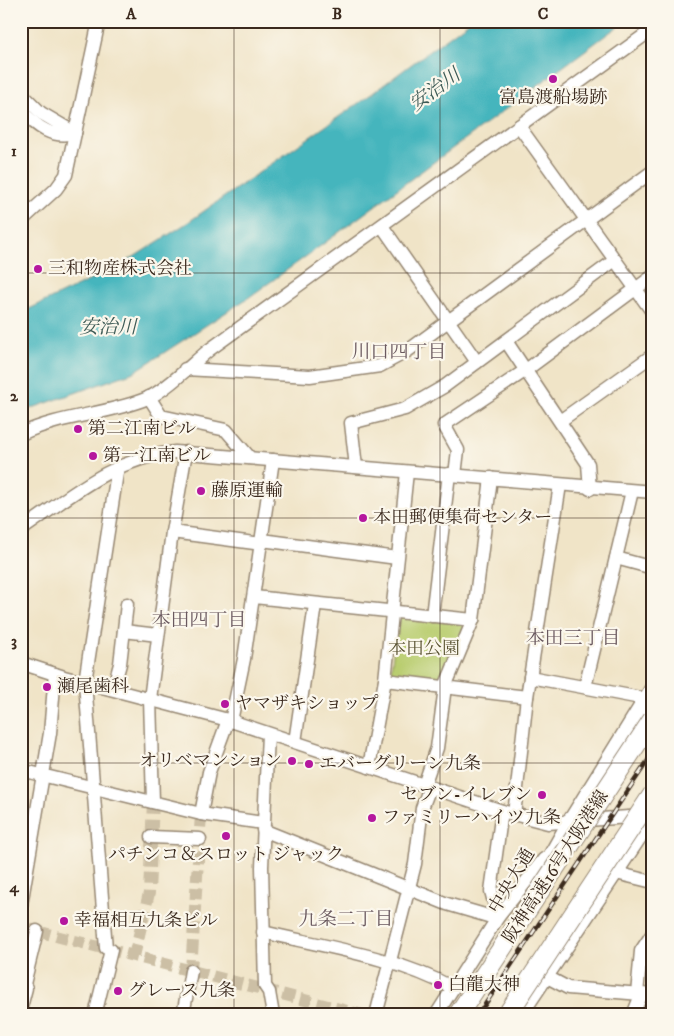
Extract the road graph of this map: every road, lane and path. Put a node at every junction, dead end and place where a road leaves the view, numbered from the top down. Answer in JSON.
{"nodes":[{"id":1,"x":99,"y":21,"type":"edge"},
{"id":2,"x":653,"y":29,"type":"edge"},
{"id":3,"x":21,"y":93,"type":"edge"},
{"id":4,"x":21,"y":110,"type":"edge"},
{"id":5,"x":519,"y":126,"type":"junction"},
{"id":6,"x":75,"y":133,"type":"junction"},
{"id":7,"x":653,"y":171,"type":"edge"},
{"id":8,"x":587,"y":220,"type":"junction"},
{"id":9,"x":21,"y":221,"type":"edge"},
{"id":10,"x":382,"y":226,"type":"junction"},
{"id":11,"x":615,"y":260,"type":"junction"},
{"id":12,"x":653,"y":276,"type":"edge"},
{"id":13,"x":637,"y":289,"type":"junction"},
{"id":14,"x":653,"y":313,"type":"edge"},
{"id":15,"x":448,"y":322,"type":"junction"},
{"id":16,"x":506,"y":341,"type":"junction"},
{"id":17,"x":653,"y":356,"type":"edge"},
{"id":18,"x":477,"y":362,"type":"junction"},
{"id":19,"x":185,"y":369,"type":"junction"},
{"id":20,"x":526,"y":370,"type":"junction"},
{"id":21,"x":149,"y":397,"type":"junction"},
{"id":22,"x":560,"y":421,"type":"junction"},
{"id":23,"x":21,"y":434,"type":"edge"},
{"id":24,"x":186,"y":452,"type":"junction"},
{"id":25,"x":250,"y":458,"type":"junction"},
{"id":26,"x":274,"y":460,"type":"junction"},
{"id":27,"x":118,"y":466,"type":"junction"},
{"id":28,"x":356,"y":467,"type":"junction"},
{"id":29,"x":407,"y":472,"type":"junction"},
{"id":30,"x":452,"y":475,"type":"junction"},
{"id":31,"x":491,"y":478,"type":"junction"},
{"id":32,"x":560,"y":485,"type":"junction"},
{"id":33,"x":590,"y":488,"type":"junction"},
{"id":34,"x":632,"y":491,"type":"junction"},
{"id":35,"x":653,"y":492,"type":"edge"},
{"id":36,"x":21,"y":530,"type":"edge"},
{"id":37,"x":172,"y":532,"type":"junction"},
{"id":38,"x":262,"y":542,"type":"junction"},
{"id":39,"x":397,"y":558,"type":"junction"},
{"id":40,"x":616,"y":558,"type":"junction"},
{"id":41,"x":653,"y":568,"type":"edge"},
{"id":42,"x":254,"y":597,"type":"junction"},
{"id":43,"x":127,"y":604,"type":"dead end"},
{"id":44,"x":315,"y":605,"type":"junction"},
{"id":45,"x":391,"y":612,"type":"junction"},
{"id":46,"x":432,"y":616,"type":"junction"},
{"id":47,"x":473,"y":620,"type":"junction"},
{"id":48,"x":124,"y":631,"type":"junction"},
{"id":49,"x":158,"y":635,"type":"junction"},
{"id":50,"x":21,"y":663,"type":"edge"},
{"id":51,"x":55,"y":674,"type":"junction"},
{"id":52,"x":530,"y":678,"type":"junction"},
{"id":53,"x":385,"y":680,"type":"junction"},
{"id":54,"x":85,"y":682,"type":"junction"},
{"id":55,"x":446,"y":687,"type":"junction"},
{"id":56,"x":585,"y":687,"type":"junction"},
{"id":57,"x":113,"y":689,"type":"junction"},
{"id":58,"x":650,"y":694,"type":"edge"},
{"id":59,"x":527,"y":697,"type":"junction"},
{"id":60,"x":150,"y":698,"type":"junction"},
{"id":61,"x":653,"y":718,"type":"edge"},
{"id":62,"x":230,"y":721,"type":"junction"},
{"id":63,"x":268,"y":734,"type":"junction"},
{"id":64,"x":653,"y":734,"type":"edge"},
{"id":65,"x":295,"y":742,"type":"junction"},
{"id":66,"x":369,"y":767,"type":"junction"},
{"id":67,"x":21,"y":770,"type":"edge"},
{"id":68,"x":41,"y":776,"type":"junction"},
{"id":69,"x":427,"y":786,"type":"junction"},
{"id":70,"x":93,"y":788,"type":"junction"},
{"id":71,"x":653,"y":794,"type":"edge"},
{"id":72,"x":153,"y":802,"type":"junction"},
{"id":73,"x":508,"y":813,"type":"junction"},
{"id":74,"x":201,"y":814,"type":"junction"},
{"id":75,"x":652,"y":816,"type":"edge"},
{"id":76,"x":570,"y":823,"type":"junction"},
{"id":77,"x":263,"y":826,"type":"junction"},
{"id":78,"x":151,"y":837,"type":"dead end"},
{"id":79,"x":200,"y":839,"type":"dead end"},
{"id":80,"x":557,"y":845,"type":"junction"},
{"id":81,"x":620,"y":874,"type":"junction"},
{"id":82,"x":653,"y":882,"type":"edge"},
{"id":83,"x":408,"y":889,"type":"junction"},
{"id":84,"x":21,"y":905,"type":"edge"},
{"id":85,"x":498,"y":917,"type":"junction"},
{"id":86,"x":37,"y":931,"type":"dead end"},
{"id":87,"x":263,"y":932,"type":"junction"},
{"id":88,"x":653,"y":933,"type":"edge"},
{"id":89,"x":390,"y":963,"type":"junction"},
{"id":90,"x":191,"y":971,"type":"tunnel mouth"},
{"id":91,"x":551,"y":980,"type":"junction"},
{"id":92,"x":453,"y":988,"type":"junction"},
{"id":93,"x":644,"y":995,"type":"edge"},
{"id":94,"x":21,"y":1007,"type":"edge"},
{"id":95,"x":21,"y":1012,"type":"edge"},
{"id":96,"x":32,"y":1015,"type":"edge"},
{"id":97,"x":95,"y":1015,"type":"edge"},
{"id":98,"x":183,"y":1015,"type":"edge"},
{"id":99,"x":273,"y":1015,"type":"edge"},
{"id":100,"x":376,"y":1015,"type":"edge"},
{"id":101,"x":436,"y":1015,"type":"edge"},
{"id":102,"x":449,"y":1015,"type":"edge"},
{"id":103,"x":458,"y":1015,"type":"edge"},
{"id":104,"x":507,"y":1015,"type":"edge"},
{"id":105,"x":519,"y":1015,"type":"edge"},
{"id":106,"x":528,"y":1015,"type":"edge"},
{"id":107,"x":633,"y":1015,"type":"edge"}],
"edges":[{"from":1,"to":6,"type":"street"},
{"from":2,"to":5,"type":"street"},
{"from":3,"to":6,"type":"street"},
{"from":4,"to":6,"type":"street"},
{"from":5,"to":8,"type":"street"},
{"from":5,"to":10,"type":"street"},
{"from":6,"to":9,"type":"street"},
{"from":7,"to":8,"type":"street"},
{"from":8,"to":11,"type":"street"},
{"from":8,"to":15,"type":"street"},
{"from":10,"to":15,"type":"street"},
{"from":10,"to":19,"type":"street"},
{"from":11,"to":13,"type":"street"},
{"from":11,"to":16,"type":"street"},
{"from":12,"to":13,"type":"street"},
{"from":13,"to":14,"type":"street"},
{"from":13,"to":20,"type":"street"},
{"from":15,"to":18,"type":"street"},
{"from":15,"to":19,"type":"street"},
{"from":16,"to":18,"type":"street"},
{"from":16,"to":20,"type":"street"},
{"from":17,"to":22,"type":"street"},
{"from":18,"to":28,"type":"street"},
{"from":19,"to":21,"type":"street"},
{"from":20,"to":22,"type":"street"},
{"from":20,"to":30,"type":"street"},
{"from":21,"to":23,"type":"street"},
{"from":21,"to":25,"type":"street"},
{"from":22,"to":33,"type":"street"},
{"from":24,"to":25,"type":"street"},
{"from":24,"to":27,"type":"street"},
{"from":24,"to":37,"type":"street"},
{"from":25,"to":26,"type":"street"},
{"from":26,"to":28,"type":"street"},
{"from":26,"to":38,"type":"street"},
{"from":27,"to":36,"type":"street"},
{"from":27,"to":54,"type":"street"},
{"from":28,"to":29,"type":"street"},
{"from":29,"to":30,"type":"street"},
{"from":29,"to":39,"type":"street"},
{"from":30,"to":31,"type":"street"},
{"from":30,"to":46,"type":"street"},
{"from":31,"to":32,"type":"street"},
{"from":31,"to":47,"type":"street"},
{"from":32,"to":33,"type":"street"},
{"from":32,"to":52,"type":"street"},
{"from":33,"to":34,"type":"street"},
{"from":34,"to":35,"type":"street"},
{"from":34,"to":40,"type":"street"},
{"from":37,"to":38,"type":"street"},
{"from":37,"to":49,"type":"street"},
{"from":38,"to":39,"type":"street"},
{"from":38,"to":42,"type":"street"},
{"from":39,"to":45,"type":"street"},
{"from":40,"to":41,"type":"street"},
{"from":40,"to":56,"type":"street"},
{"from":42,"to":44,"type":"street"},
{"from":42,"to":62,"type":"street"},
{"from":43,"to":48,"type":"street"},
{"from":44,"to":45,"type":"street"},
{"from":44,"to":65,"type":"street"},
{"from":45,"to":46,"type":"street"},
{"from":45,"to":53,"type":"street"},
{"from":46,"to":47,"type":"street"},
{"from":47,"to":55,"type":"street"},
{"from":48,"to":49,"type":"street"},
{"from":48,"to":57,"type":"street"},
{"from":49,"to":60,"type":"street"},
{"from":50,"to":51,"type":"street"},
{"from":51,"to":54,"type":"street"},
{"from":51,"to":68,"type":"street"},
{"from":52,"to":56,"type":"street"},
{"from":52,"to":59,"type":"street"},
{"from":53,"to":55,"type":"street"},
{"from":53,"to":66,"type":"street"},
{"from":54,"to":57,"type":"street"},
{"from":54,"to":70,"type":"street"},
{"from":55,"to":59,"type":"street"},
{"from":55,"to":69,"type":"street"},
{"from":56,"to":58,"type":"street"},
{"from":57,"to":60,"type":"street"},
{"from":58,"to":76,"type":"main road","name":"中央大通"},
{"from":59,"to":73,"type":"street"},
{"from":60,"to":62,"type":"street"},
{"from":60,"to":72,"type":"street"},
{"from":61,"to":103,"type":"highway","name":"阪神高速16号大阪港線","bridge":true},
{"from":62,"to":63,"type":"street"},
{"from":62,"to":74,"type":"street"},
{"from":63,"to":65,"type":"street"},
{"from":63,"to":77,"type":"street"},
{"from":64,"to":76,"type":"highway"},
{"from":65,"to":66,"type":"street"},
{"from":66,"to":69,"type":"street"},
{"from":67,"to":68,"type":"street"},
{"from":68,"to":70,"type":"street"},
{"from":68,"to":84,"type":"street"},
{"from":69,"to":73,"type":"street"},
{"from":69,"to":83,"type":"street"},
{"from":70,"to":72,"type":"street"},
{"from":70,"to":97,"type":"street"},
{"from":71,"to":104,"type":"highway","bridge":true},
{"from":72,"to":74,"type":"street"},
{"from":73,"to":76,"type":"street"},
{"from":73,"to":85,"type":"street"},
{"from":74,"to":77,"type":"street"},
{"from":75,"to":76,"type":"street"},
{"from":75,"to":81,"type":"street"},
{"from":75,"to":105,"type":"main road"},
{"from":76,"to":80,"type":"main road","name":"中央大通"},
{"from":77,"to":83,"type":"street"},
{"from":77,"to":87,"type":"street"},
{"from":78,"to":79,"type":"street"},
{"from":80,"to":85,"type":"street"},
{"from":80,"to":102,"type":"main road","name":"中央大通"},
{"from":81,"to":82,"type":"street"},
{"from":81,"to":91,"type":"street"},
{"from":83,"to":85,"type":"street"},
{"from":83,"to":89,"type":"street"},
{"from":85,"to":92,"type":"street"},
{"from":86,"to":94,"type":"street"},
{"from":87,"to":89,"type":"street"},
{"from":87,"to":99,"type":"street"},
{"from":88,"to":93,"type":"street"},
{"from":89,"to":92,"type":"street"},
{"from":89,"to":100,"type":"street"},
{"from":90,"to":98,"type":"street"},
{"from":91,"to":93,"type":"street"},
{"from":91,"to":106,"type":"street"},
{"from":92,"to":101,"type":"street"},
{"from":93,"to":107,"type":"street"},
{"from":95,"to":96,"type":"street"}]}
